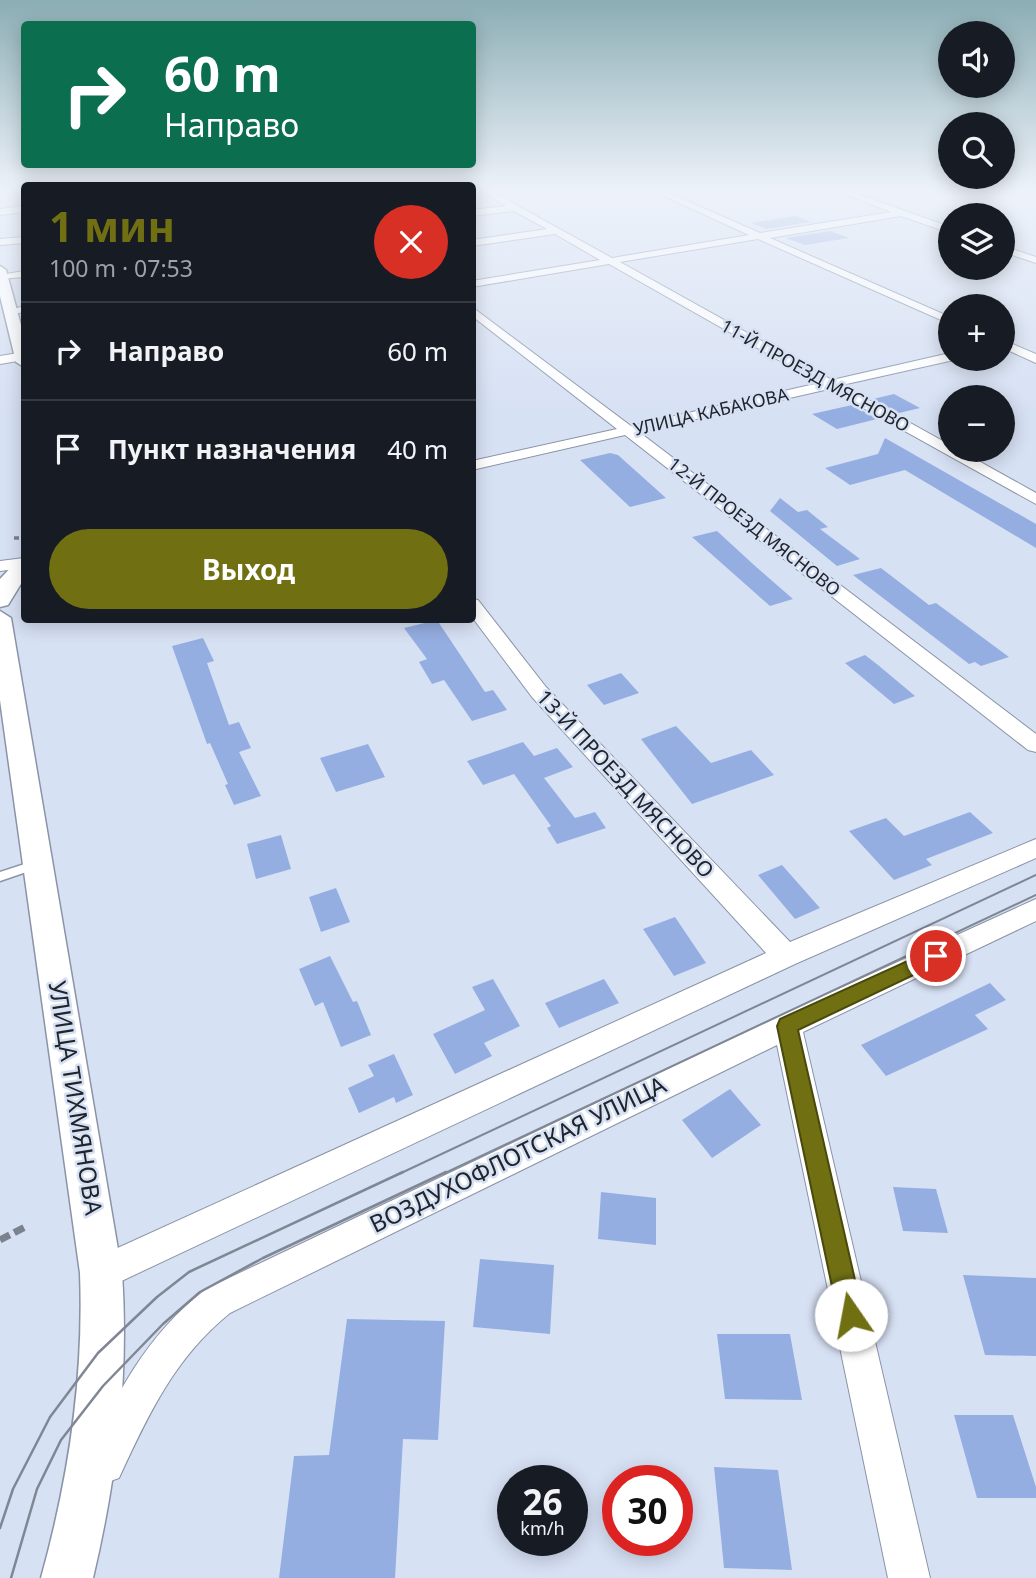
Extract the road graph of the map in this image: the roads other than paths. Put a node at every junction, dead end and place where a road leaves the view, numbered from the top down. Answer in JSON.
{"nodes":[{"id":1,"x":587,"y":265,"type":"edge"},
{"id":2,"x":616,"y":265,"type":"edge"},
{"id":3,"x":821,"y":265,"type":"edge"},
{"id":4,"x":1,"y":274,"type":"edge"},
{"id":5,"x":21,"y":274,"type":"edge"},
{"id":6,"x":476,"y":283,"type":"edge"},
{"id":7,"x":19,"y":310,"type":"edge"},
{"id":8,"x":476,"y":313,"type":"edge"},
{"id":9,"x":938,"y":316,"type":"edge"},
{"id":10,"x":21,"y":329,"type":"edge"},
{"id":11,"x":1026,"y":340,"type":"dead end"},
{"id":12,"x":1015,"y":342,"type":"edge"},
{"id":13,"x":1015,"y":350,"type":"edge"},
{"id":14,"x":21,"y":358,"type":"edge"},
{"id":15,"x":1036,"y":359,"type":"edge"},
{"id":16,"x":0,"y":360,"type":"edge"},
{"id":17,"x":938,"y":364,"type":"edge"},
{"id":18,"x":831,"y":384,"type":"junction"},
{"id":19,"x":630,"y":431,"type":"junction"},
{"id":20,"x":476,"y":465,"type":"edge"},
{"id":21,"x":1036,"y":499,"type":"edge"},
{"id":22,"x":21,"y":565,"type":"edge"},
{"id":23,"x":0,"y":566,"type":"edge"},
{"id":24,"x":21,"y":568,"type":"edge"},
{"id":25,"x":0,"y":600,"type":"edge"},
{"id":26,"x":476,"y":609,"type":"edge"},
{"id":27,"x":0,"y":618,"type":"edge"},
{"id":28,"x":1036,"y":745,"type":"edge"},
{"id":29,"x":1036,"y":848,"type":"edge"},
{"id":30,"x":39,"y":864,"type":"junction"},
{"id":31,"x":0,"y":877,"type":"edge"},
{"id":32,"x":1036,"y":909,"type":"edge"},
{"id":33,"x":786,"y":956,"type":"junction"},
{"id":34,"x":787,"y":1026,"type":"junction"},
{"id":35,"x":101,"y":1273,"type":"junction"},
{"id":36,"x":88,"y":1498,"type":"junction"},
{"id":37,"x":67,"y":1578,"type":"edge"},
{"id":38,"x":909,"y":1578,"type":"edge"}],
"edges":[{"from":1,"to":6,"type":"street"},
{"from":2,"to":18,"type":"street","name":"11-Й ПРОЕЗД МЯСНОВО"},
{"from":3,"to":9,"type":"street"},
{"from":4,"to":5,"type":"street"},
{"from":4,"to":7,"type":"street"},
{"from":7,"to":10,"type":"street"},
{"from":8,"to":19,"type":"street","name":"12-Й ПРОЕЗД МЯСНОВО"},
{"from":11,"to":12,"type":"street"},
{"from":13,"to":15,"type":"street"},
{"from":14,"to":16,"type":"street"},
{"from":17,"to":18,"type":"street","name":"УЛИЦА КАБАКОВА"},
{"from":18,"to":19,"type":"street","name":"УЛИЦА КАБАКОВА"},
{"from":18,"to":21,"type":"street","name":"11-Й ПРОЕЗД МЯСНОВО"},
{"from":19,"to":20,"type":"street","name":"УЛИЦА КАБАКОВА"},
{"from":19,"to":28,"type":"street","name":"12-Й ПРОЕЗД МЯСНОВО"},
{"from":22,"to":23,"type":"street"},
{"from":24,"to":25,"type":"street"},
{"from":26,"to":33,"type":"street","name":"13-Й ПРОЕЗД МЯСНОВО"},
{"from":27,"to":30,"type":"street","name":"УЛИЦА ТИХМЯНОВА"},
{"from":29,"to":33,"type":"street"},
{"from":30,"to":31,"type":"lane"},
{"from":30,"to":35,"type":"street","name":"УЛИЦА ТИХМЯНОВА"},
{"from":32,"to":34,"type":"street","name":"ВОЗДУХОФЛОТСКАЯ УЛИЦА"},
{"from":33,"to":35,"type":"street"},
{"from":34,"to":36,"type":"street","name":"ВОЗДУХОФЛОТСКАЯ УЛИЦА"},
{"from":34,"to":38,"type":"street"},
{"from":35,"to":36,"type":"street","name":"УЛИЦА ТИХМЯНОВА"},
{"from":36,"to":37,"type":"street","name":"УЛИЦА ТИХМЯНОВА"}]}
